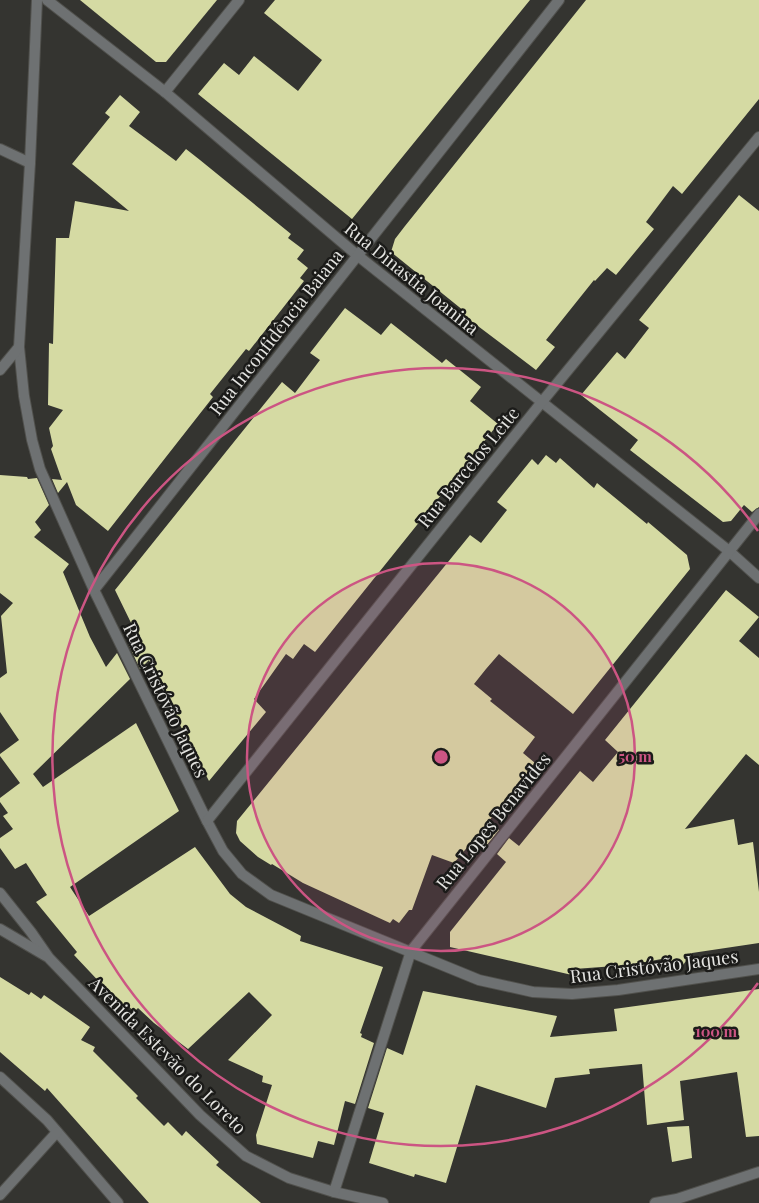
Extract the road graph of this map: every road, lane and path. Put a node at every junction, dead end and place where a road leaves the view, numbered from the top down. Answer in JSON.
{"nodes":[{"id":1,"x":37,"y":0,"type":"edge"},
{"id":2,"x":47,"y":0,"type":"edge"},
{"id":3,"x":240,"y":0,"type":"edge"},
{"id":4,"x":559,"y":0,"type":"edge"},
{"id":5,"x":164,"y":92,"type":"junction"},
{"id":6,"x":759,"y":136,"type":"edge"},
{"id":7,"x":0,"y":149,"type":"edge"},
{"id":8,"x":30,"y":163,"type":"junction"},
{"id":9,"x":357,"y":255,"type":"junction"},
{"id":10,"x":19,"y":347,"type":"junction"},
{"id":11,"x":0,"y":370,"type":"edge"},
{"id":12,"x":541,"y":403,"type":"junction"},
{"id":13,"x":759,"y":514,"type":"edge"},
{"id":14,"x":729,"y":551,"type":"junction"},
{"id":15,"x":759,"y":578,"type":"edge"},
{"id":16,"x":94,"y":590,"type":"junction"},
{"id":17,"x":207,"y":821,"type":"junction"},
{"id":18,"x":0,"y":894,"type":"edge"},
{"id":19,"x":0,"y":929,"type":"edge"},
{"id":20,"x":411,"y":950,"type":"junction"},
{"id":21,"x":49,"y":958,"type":"junction"},
{"id":22,"x":759,"y":969,"type":"edge"},
{"id":23,"x":0,"y":1077,"type":"edge"},
{"id":24,"x":58,"y":1132,"type":"junction"},
{"id":25,"x":759,"y":1172,"type":"edge"},
{"id":26,"x":334,"y":1192,"type":"junction"},
{"id":27,"x":0,"y":1195,"type":"edge"},
{"id":28,"x":118,"y":1203,"type":"edge"},
{"id":29,"x":383,"y":1203,"type":"edge"},
{"id":30,"x":655,"y":1203,"type":"edge"}],
"edges":[{"from":1,"to":8,"type":"street","name":"Rua Cristóvão Jaques"},
{"from":2,"to":5,"type":"street","name":"Rua Dinastia Joanina"},
{"from":3,"to":5,"type":"street"},
{"from":4,"to":9,"type":"street","name":"Rua Inconfidência Baiana"},
{"from":5,"to":9,"type":"street","name":"Rua Dinastia Joanina"},
{"from":6,"to":12,"type":"street","name":"Rua Barcelos Leite"},
{"from":7,"to":8,"type":"street"},
{"from":8,"to":10,"type":"street","name":"Rua Cristóvão Jaques"},
{"from":9,"to":12,"type":"street","name":"Rua Dinastia Joanina"},
{"from":9,"to":16,"type":"street","name":"Rua Inconfidência Baiana"},
{"from":10,"to":11,"type":"street"},
{"from":10,"to":16,"type":"street","name":"Rua Cristóvão Jaques"},
{"from":12,"to":14,"type":"street","name":"Rua Dinastia Joanina"},
{"from":12,"to":17,"type":"street","name":"Rua Barcelos Leite"},
{"from":13,"to":14,"type":"street","name":"Rua Lopes Benavides"},
{"from":14,"to":15,"type":"street","name":"Rua Dinastia Joanina"},
{"from":14,"to":20,"type":"street","name":"Rua Lopes Benavides"},
{"from":16,"to":17,"type":"street","name":"Rua Cristóvão Jaques"},
{"from":17,"to":20,"type":"street","name":"Rua Cristóvão Jaques"},
{"from":18,"to":21,"type":"street","name":"Avenida Estevão do Loreto"},
{"from":19,"to":21,"type":"street","name":"Avenida Estevão do Loreto"},
{"from":20,"to":22,"type":"street","name":"Rua Cristóvão Jaques"},
{"from":20,"to":26,"type":"street","name":"Rua Lopes Benavides"},
{"from":21,"to":26,"type":"street","name":"Avenida Estevão do Loreto"},
{"from":23,"to":24,"type":"street"},
{"from":24,"to":27,"type":"street"},
{"from":24,"to":28,"type":"street"},
{"from":25,"to":30,"type":"street"},
{"from":26,"to":29,"type":"street","name":"Avenida Estevão do Loreto"}]}
